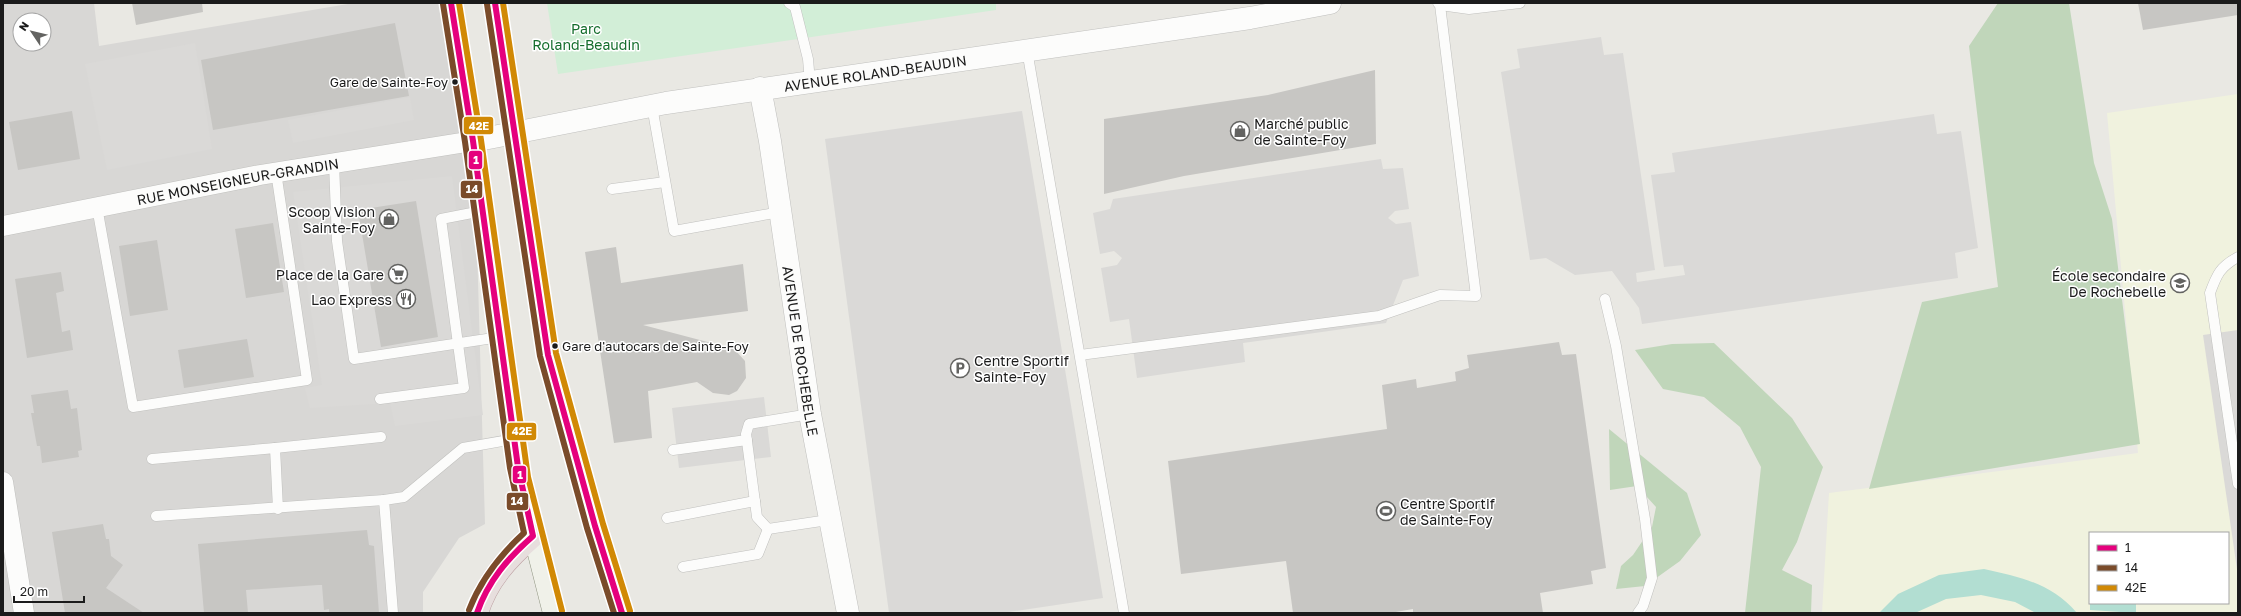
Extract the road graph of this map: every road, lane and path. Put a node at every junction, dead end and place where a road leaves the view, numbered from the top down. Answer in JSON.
{"nodes":[{"id":1,"x":451,"y":3,"type":"edge"},
{"id":2,"x":495,"y":3,"type":"edge"},
{"id":3,"x":1330,"y":3,"type":"edge"},
{"id":4,"x":1520,"y":3,"type":"edge"},
{"id":5,"x":794,"y":4,"type":"edge"},
{"id":6,"x":1439,"y":4,"type":"edge"},
{"id":7,"x":1288,"y":7,"type":"edge"},
{"id":8,"x":1027,"y":50,"type":"junction"},
{"id":9,"x":810,"y":82,"type":"junction"},
{"id":10,"x":760,"y":88,"type":"junction"},
{"id":11,"x":652,"y":106,"type":"junction"},
{"id":12,"x":514,"y":133,"type":"junction"},
{"id":13,"x":473,"y":141,"type":"junction"},
{"id":14,"x":334,"y":163,"type":"junction"},
{"id":15,"x":276,"y":172,"type":"junction"},
{"id":16,"x":665,"y":182,"type":"junction"},
{"id":17,"x":612,"y":189,"type":"dead end"},
{"id":18,"x":97,"y":207,"type":"junction"},
{"id":19,"x":482,"y":211,"type":"junction"},
{"id":20,"x":780,"y":212,"type":"junction"},
{"id":21,"x":3,"y":226,"type":"edge"},
{"id":22,"x":2238,"y":257,"type":"edge"},
{"id":23,"x":1605,"y":299,"type":"dead end"},
{"id":24,"x":500,"y":337,"type":"junction"},
{"id":25,"x":459,"y":343,"type":"junction"},
{"id":26,"x":1080,"y":355,"type":"junction"},
{"id":27,"x":380,"y":399,"type":"dead end"},
{"id":28,"x":810,"y":414,"type":"junction"},
{"id":29,"x":381,"y":437,"type":"dead end"},
{"id":30,"x":514,"y":439,"type":"junction"},
{"id":31,"x":747,"y":440,"type":"junction"},
{"id":32,"x":276,"y":448,"type":"junction"},
{"id":33,"x":673,"y":450,"type":"dead end"},
{"id":34,"x":152,"y":459,"type":"dead end"},
{"id":35,"x":3,"y":484,"type":"edge"},
{"id":36,"x":2238,"y":484,"type":"edge"},
{"id":37,"x":384,"y":500,"type":"junction"},
{"id":38,"x":755,"y":501,"type":"junction"},
{"id":39,"x":278,"y":509,"type":"junction"},
{"id":40,"x":6,"y":513,"type":"edge"},
{"id":41,"x":156,"y":516,"type":"dead end"},
{"id":42,"x":667,"y":518,"type":"dead end"},
{"id":43,"x":828,"y":520,"type":"junction"},
{"id":44,"x":768,"y":529,"type":"junction"},
{"id":45,"x":533,"y":536,"type":"junction"},
{"id":46,"x":683,"y":567,"type":"dead end"},
{"id":47,"x":24,"y":613,"type":"edge"},
{"id":48,"x":393,"y":613,"type":"edge"},
{"id":49,"x":477,"y":613,"type":"edge"},
{"id":50,"x":554,"y":613,"type":"edge"},
{"id":51,"x":622,"y":613,"type":"edge"},
{"id":52,"x":848,"y":613,"type":"edge"},
{"id":53,"x":1124,"y":613,"type":"edge"},
{"id":54,"x":1638,"y":613,"type":"edge"}],
"edges":[{"from":1,"to":13,"type":"main road"},
{"from":2,"to":12,"type":"main road"},
{"from":3,"to":7,"type":"street","name":"AVENUE ROLAND-BEAUDIN"},
{"from":4,"to":6,"type":"lane"},
{"from":5,"to":9,"type":"lane"},
{"from":6,"to":26,"type":"lane"},
{"from":7,"to":8,"type":"street","name":"AVENUE ROLAND-BEAUDIN"},
{"from":8,"to":9,"type":"street","name":"AVENUE ROLAND-BEAUDIN"},
{"from":8,"to":26,"type":"lane"},
{"from":9,"to":10,"type":"street","name":"AVENUE ROLAND-BEAUDIN"},
{"from":10,"to":11,"type":"street","name":"AVENUE ROLAND-BEAUDIN"},
{"from":10,"to":20,"type":"street","name":"AVENUE DE ROCHEBELLE"},
{"from":11,"to":12,"type":"street","name":"AVENUE ROLAND-BEAUDIN"},
{"from":11,"to":16,"type":"lane"},
{"from":12,"to":13,"type":"street","name":"AVENUE ROLAND-BEAUDIN"},
{"from":12,"to":51,"type":"main road"},
{"from":13,"to":14,"type":"street","name":"RUE MONSEIGNEUR-GRANDIN"},
{"from":13,"to":19,"type":"main road"},
{"from":14,"to":15,"type":"street","name":"RUE MONSEIGNEUR-GRANDIN"},
{"from":14,"to":25,"type":"lane"},
{"from":15,"to":18,"type":"street","name":"RUE MONSEIGNEUR-GRANDIN"},
{"from":15,"to":18,"type":"lane"},
{"from":16,"to":17,"type":"lane"},
{"from":16,"to":20,"type":"lane"},
{"from":18,"to":21,"type":"street","name":"RUE MONSEIGNEUR-GRANDIN"},
{"from":19,"to":24,"type":"main road"},
{"from":19,"to":25,"type":"lane"},
{"from":20,"to":28,"type":"street","name":"AVENUE DE ROCHEBELLE"},
{"from":22,"to":36,"type":"lane"},
{"from":23,"to":54,"type":"lane"},
{"from":24,"to":25,"type":"lane"},
{"from":24,"to":30,"type":"main road"},
{"from":25,"to":27,"type":"lane"},
{"from":26,"to":53,"type":"lane"},
{"from":28,"to":31,"type":"lane"},
{"from":28,"to":43,"type":"street","name":"AVENUE DE ROCHEBELLE"},
{"from":29,"to":32,"type":"lane"},
{"from":30,"to":37,"type":"lane"},
{"from":30,"to":45,"type":"main road"},
{"from":31,"to":33,"type":"lane"},
{"from":31,"to":38,"type":"lane"},
{"from":32,"to":34,"type":"lane"},
{"from":32,"to":39,"type":"lane"},
{"from":35,"to":40,"type":"street"},
{"from":37,"to":39,"type":"lane"},
{"from":37,"to":48,"type":"lane"},
{"from":38,"to":42,"type":"lane"},
{"from":38,"to":44,"type":"lane"},
{"from":39,"to":41,"type":"lane"},
{"from":40,"to":47,"type":"street"},
{"from":43,"to":44,"type":"lane"},
{"from":43,"to":52,"type":"street","name":"AVENUE DE ROCHEBELLE"},
{"from":44,"to":46,"type":"lane"},
{"from":45,"to":49,"type":"highway"},
{"from":45,"to":50,"type":"main road"}]}
